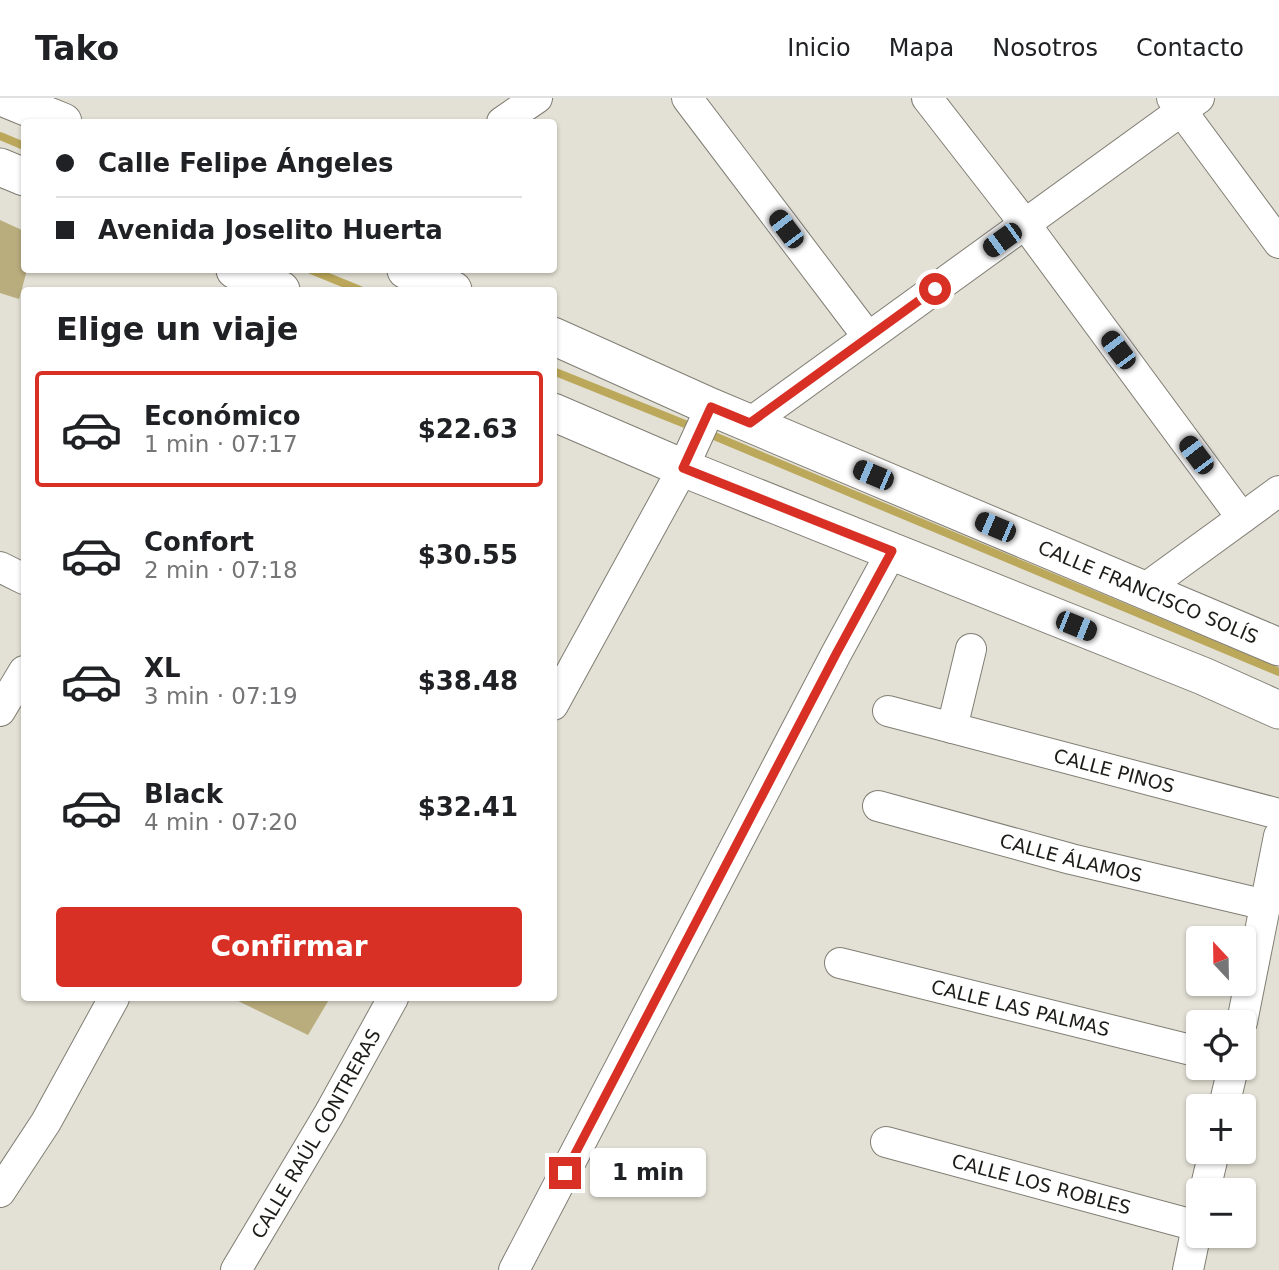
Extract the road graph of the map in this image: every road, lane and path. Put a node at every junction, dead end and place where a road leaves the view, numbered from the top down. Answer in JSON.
{"nodes":[{"id":1,"x":4,"y":98,"type":"edge"},
{"id":2,"x":537,"y":98,"type":"edge"},
{"id":3,"x":687,"y":98,"type":"edge"},
{"id":4,"x":928,"y":98,"type":"edge"},
{"id":5,"x":1184,"y":102,"type":"edge"},
{"id":6,"x":52,"y":115,"type":"edge"},
{"id":7,"x":506,"y":119,"type":"edge"},
{"id":8,"x":1025,"y":224,"type":"junction"},
{"id":9,"x":1279,"y":243,"type":"edge"},
{"id":10,"x":413,"y":273,"type":"edge"},
{"id":11,"x":446,"y":287,"type":"edge"},
{"id":12,"x":868,"y":337,"type":"junction"},
{"id":13,"x":557,"y":338,"type":"edge"},
{"id":14,"x":711,"y":407,"type":"junction"},
{"id":15,"x":557,"y":414,"type":"edge"},
{"id":16,"x":750,"y":423,"type":"junction"},
{"id":17,"x":683,"y":468,"type":"junction"},
{"id":18,"x":1279,"y":491,"type":"edge"},
{"id":19,"x":1242,"y":518,"type":"junction"},
{"id":20,"x":892,"y":551,"type":"junction"},
{"id":21,"x":0,"y":567,"type":"edge"},
{"id":22,"x":21,"y":578,"type":"edge"},
{"id":23,"x":1143,"y":590,"type":"junction"},
{"id":24,"x":1279,"y":647,"type":"edge"},
{"id":25,"x":971,"y":649,"type":"dead end"},
{"id":26,"x":21,"y":676,"type":"edge"},
{"id":27,"x":557,"y":698,"type":"edge"},
{"id":28,"x":1279,"y":710,"type":"edge"},
{"id":29,"x":0,"y":711,"type":"edge"},
{"id":30,"x":888,"y":711,"type":"dead end"},
{"id":31,"x":952,"y":728,"type":"junction"},
{"id":32,"x":878,"y":806,"type":"dead end"},
{"id":33,"x":1279,"y":814,"type":"edge"},
{"id":34,"x":1279,"y":836,"type":"edge"},
{"id":35,"x":1266,"y":905,"type":"junction"},
{"id":36,"x":840,"y":963,"type":"dead end"},
{"id":37,"x":112,"y":1001,"type":"edge"},
{"id":38,"x":391,"y":1001,"type":"edge"},
{"id":39,"x":1244,"y":1010,"type":"edge"},
{"id":40,"x":1186,"y":1049,"type":"edge"},
{"id":41,"x":886,"y":1142,"type":"dead end"},
{"id":42,"x":0,"y":1192,"type":"edge"},
{"id":43,"x":1186,"y":1218,"type":"edge"},
{"id":44,"x":1192,"y":1248,"type":"edge"},
{"id":45,"x":236,"y":1270,"type":"edge"},
{"id":46,"x":514,"y":1270,"type":"edge"},
{"id":47,"x":1188,"y":1270,"type":"edge"}],
"edges":[{"from":1,"to":6,"type":"main road"},
{"from":2,"to":7,"type":"street"},
{"from":3,"to":12,"type":"street"},
{"from":4,"to":8,"type":"street"},
{"from":5,"to":8,"type":"street"},
{"from":5,"to":9,"type":"street"},
{"from":8,"to":12,"type":"street"},
{"from":8,"to":19,"type":"street"},
{"from":10,"to":11,"type":"main road"},
{"from":12,"to":16,"type":"street"},
{"from":13,"to":14,"type":"main road","name":"CALLE FRANCISCO SOLÍS"},
{"from":14,"to":16,"type":"main road","name":"CALLE FRANCISCO SOLÍS"},
{"from":14,"to":17,"type":"street"},
{"from":15,"to":17,"type":"main road"},
{"from":16,"to":23,"type":"main road","name":"CALLE FRANCISCO SOLÍS"},
{"from":17,"to":20,"type":"main road"},
{"from":17,"to":27,"type":"street"},
{"from":18,"to":19,"type":"street"},
{"from":19,"to":23,"type":"street"},
{"from":20,"to":28,"type":"main road"},
{"from":20,"to":46,"type":"street"},
{"from":21,"to":22,"type":"street"},
{"from":23,"to":24,"type":"main road","name":"CALLE FRANCISCO SOLÍS"},
{"from":25,"to":31,"type":"street"},
{"from":26,"to":29,"type":"street"},
{"from":30,"to":31,"type":"street","name":"CALLE PINOS"},
{"from":31,"to":33,"type":"street","name":"CALLE PINOS"},
{"from":32,"to":35,"type":"street","name":"CALLE ÁLAMOS"},
{"from":34,"to":35,"type":"street"},
{"from":35,"to":39,"type":"street"},
{"from":36,"to":40,"type":"street","name":"CALLE LAS PALMAS"},
{"from":37,"to":42,"type":"street"},
{"from":38,"to":45,"type":"street","name":"CALLE RAÚL CONTRERAS"},
{"from":41,"to":43,"type":"street","name":"CALLE LOS ROBLES"},
{"from":44,"to":47,"type":"street"}]}
